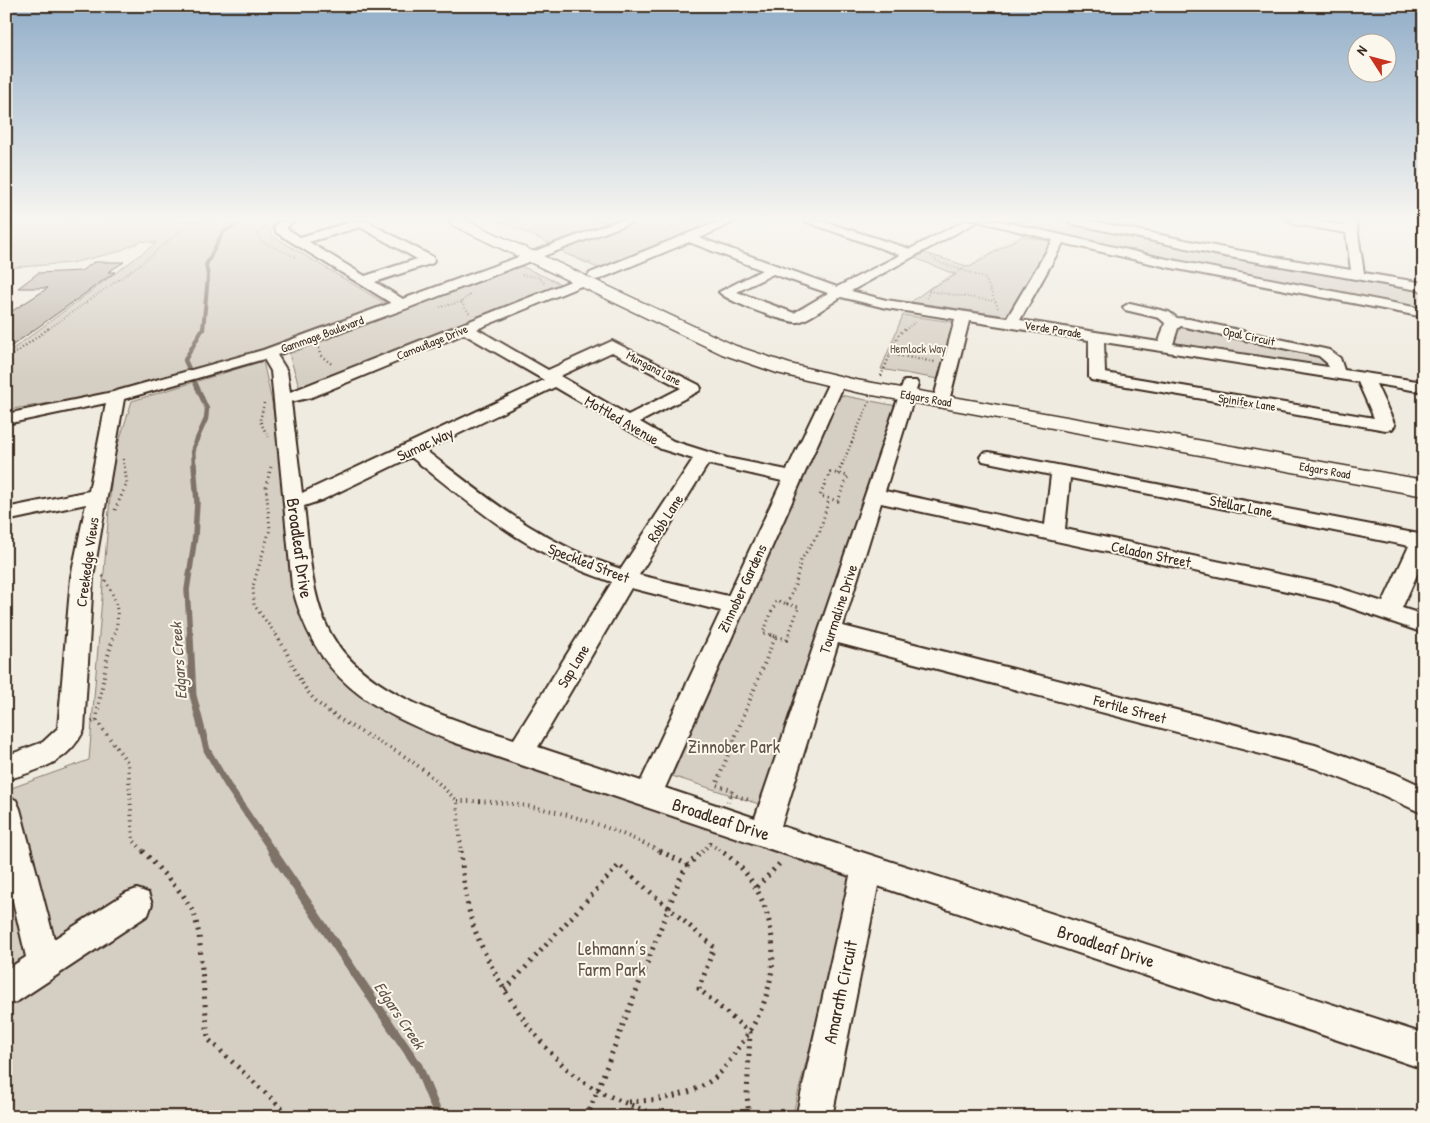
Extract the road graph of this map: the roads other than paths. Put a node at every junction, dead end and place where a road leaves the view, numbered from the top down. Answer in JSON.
{"nodes":[{"id":1,"x":352,"y":273,"type":"edge"},
{"id":2,"x":387,"y":273,"type":"edge"},
{"id":3,"x":486,"y":273,"type":"edge"},
{"id":4,"x":577,"y":273,"type":"edge"},
{"id":5,"x":602,"y":273,"type":"edge"},
{"id":6,"x":765,"y":273,"type":"edge"},
{"id":7,"x":782,"y":273,"type":"edge"},
{"id":8,"x":874,"y":273,"type":"edge"},
{"id":9,"x":1039,"y":273,"type":"edge"},
{"id":10,"x":1217,"y":273,"type":"edge"},
{"id":11,"x":1350,"y":273,"type":"edge"},
{"id":12,"x":1358,"y":275,"type":"joint"},
{"id":13,"x":588,"y":279,"type":"junction"},
{"id":14,"x":364,"y":281,"type":"junction"},
{"id":15,"x":1424,"y":287,"type":"edge"},
{"id":16,"x":839,"y":292,"type":"junction"},
{"id":17,"x":403,"y":305,"type":"junction"},
{"id":18,"x":1130,"y":307,"type":"dead end"},
{"id":19,"x":963,"y":316,"type":"junction"},
{"id":20,"x":1419,"y":316,"type":"edge"},
{"id":21,"x":1011,"y":322,"type":"junction"},
{"id":22,"x":1174,"y":323,"type":"junction"},
{"id":23,"x":465,"y":328,"type":"junction"},
{"id":24,"x":1096,"y":336,"type":"junction"},
{"id":25,"x":1165,"y":347,"type":"junction"},
{"id":26,"x":268,"y":353,"type":"junction"},
{"id":27,"x":1337,"y":373,"type":"junction"},
{"id":28,"x":1364,"y":377,"type":"junction"},
{"id":29,"x":551,"y":379,"type":"junction"},
{"id":30,"x":837,"y":382,"type":"junction"},
{"id":31,"x":878,"y":384,"type":"junction"},
{"id":32,"x":1424,"y":387,"type":"edge"},
{"id":33,"x":909,"y":389,"type":"junction"},
{"id":34,"x":942,"y":395,"type":"junction"},
{"id":35,"x":116,"y":396,"type":"junction"},
{"id":36,"x":272,"y":404,"type":"junction"},
{"id":37,"x":6,"y":419,"type":"edge"},
{"id":38,"x":626,"y":423,"type":"junction"},
{"id":39,"x":412,"y":450,"type":"junction"},
{"id":40,"x":989,"y":457,"type":"dead end"},
{"id":41,"x":703,"y":458,"type":"junction"},
{"id":42,"x":1061,"y":471,"type":"junction"},
{"id":43,"x":1424,"y":474,"type":"edge"},
{"id":44,"x":793,"y":478,"type":"junction"},
{"id":45,"x":1424,"y":488,"type":"edge"},
{"id":46,"x":97,"y":495,"type":"junction"},
{"id":47,"x":875,"y":495,"type":"junction"},
{"id":48,"x":293,"y":503,"type":"junction"},
{"id":49,"x":6,"y":515,"type":"edge"},
{"id":50,"x":1054,"y":534,"type":"junction"},
{"id":51,"x":1422,"y":541,"type":"edge"},
{"id":52,"x":626,"y":578,"type":"junction"},
{"id":53,"x":734,"y":606,"type":"junction"},
{"id":54,"x":1390,"y":611,"type":"junction"},
{"id":55,"x":1424,"y":624,"type":"edge"},
{"id":56,"x":831,"y":632,"type":"junction"},
{"id":57,"x":520,"y":753,"type":"junction"},
{"id":58,"x":6,"y":768,"type":"edge"},
{"id":59,"x":648,"y":795,"type":"junction"},
{"id":60,"x":1424,"y":801,"type":"edge"},
{"id":61,"x":6,"y":809,"type":"edge"},
{"id":62,"x":764,"y":834,"type":"junction"},
{"id":63,"x":867,"y":868,"type":"junction"},
{"id":64,"x":137,"y":904,"type":"dead end"},
{"id":65,"x":44,"y":964,"type":"junction"},
{"id":66,"x":6,"y":989,"type":"edge"},
{"id":67,"x":1424,"y":1052,"type":"edge"},
{"id":68,"x":814,"y":1117,"type":"edge"}],
"edges":[{"from":1,"to":14,"type":"street"},
{"from":2,"to":14,"type":"street"},
{"from":3,"to":17,"type":"street","name":"Gammage Boulevard"},
{"from":4,"to":13,"type":"main road","name":"Edgars Road"},
{"from":5,"to":13,"type":"street","name":"Camouflage Drive"},
{"from":6,"to":16,"type":"street"},
{"from":7,"to":16,"type":"street","name":"Verde Parade"},
{"from":8,"to":16,"type":"street"},
{"from":9,"to":21,"type":"street"},
{"from":10,"to":20,"type":"street"},
{"from":11,"to":12,"type":"street"},
{"from":12,"to":15,"type":"street"},
{"from":13,"to":23,"type":"street","name":"Camouflage Drive"},
{"from":13,"to":30,"type":"main road","name":"Edgars Road"},
{"from":13,"to":31,"type":"main road","name":"Edgars Road"},
{"from":14,"to":17,"type":"street"},
{"from":16,"to":19,"type":"street","name":"Verde Parade"},
{"from":17,"to":26,"type":"street","name":"Gammage Boulevard"},
{"from":18,"to":22,"type":"street"},
{"from":19,"to":21,"type":"street","name":"Verde Parade"},
{"from":19,"to":34,"type":"street"},
{"from":21,"to":24,"type":"street","name":"Verde Parade"},
{"from":22,"to":25,"type":"street"},
{"from":22,"to":27,"type":"street","name":"Opal Circuit"},
{"from":23,"to":29,"type":"street","name":"Mottled Avenue"},
{"from":23,"to":36,"type":"street","name":"Camouflage Drive"},
{"from":24,"to":25,"type":"street","name":"Verde Parade"},
{"from":24,"to":28,"type":"street","name":"Spinifex Lane"},
{"from":25,"to":27,"type":"street","name":"Verde Parade"},
{"from":26,"to":35,"type":"street","name":"Gammage Boulevard"},
{"from":26,"to":36,"type":"street","name":"Broadleaf Drive"},
{"from":27,"to":28,"type":"street","name":"Verde Parade"},
{"from":28,"to":32,"type":"street","name":"Verde Parade"},
{"from":29,"to":38,"type":"street","name":"Mottled Avenue"},
{"from":29,"to":38,"type":"street","name":"Mungana Lane"},
{"from":29,"to":39,"type":"street","name":"Sumac Way"},
{"from":30,"to":31,"type":"main road","name":"Edgars Road"},
{"from":30,"to":44,"type":"street","name":"Zinnober Gardens"},
{"from":31,"to":33,"type":"main road","name":"Edgars Road"},
{"from":33,"to":34,"type":"main road","name":"Edgars Road"},
{"from":33,"to":47,"type":"street","name":"Tourmaline Drive"},
{"from":34,"to":43,"type":"main road","name":"Edgars Road"},
{"from":34,"to":45,"type":"main road","name":"Edgars Road"},
{"from":35,"to":37,"type":"street","name":"Gammage Boulevard"},
{"from":35,"to":46,"type":"street","name":"Creekedge Views"},
{"from":36,"to":48,"type":"street","name":"Broadleaf Drive"},
{"from":38,"to":41,"type":"street","name":"Mottled Avenue"},
{"from":39,"to":48,"type":"street","name":"Sumac Way"},
{"from":39,"to":52,"type":"street","name":"Speckled Street"},
{"from":40,"to":42,"type":"street","name":"Stellar Lane"},
{"from":41,"to":44,"type":"street","name":"Mottled Avenue"},
{"from":41,"to":52,"type":"street","name":"Robb Lane"},
{"from":42,"to":50,"type":"street"},
{"from":42,"to":51,"type":"street","name":"Stellar Lane"},
{"from":44,"to":53,"type":"street","name":"Zinnober Gardens"},
{"from":46,"to":49,"type":"street"},
{"from":46,"to":58,"type":"street","name":"Creekedge Views"},
{"from":47,"to":50,"type":"street","name":"Celadon Street"},
{"from":47,"to":56,"type":"street","name":"Tourmaline Drive"},
{"from":48,"to":57,"type":"street","name":"Broadleaf Drive"},
{"from":50,"to":54,"type":"street","name":"Celadon Street"},
{"from":51,"to":54,"type":"street","name":"Stellar Lane"},
{"from":52,"to":53,"type":"street","name":"Speckled Street"},
{"from":52,"to":57,"type":"street","name":"Sap Lane"},
{"from":53,"to":59,"type":"street","name":"Zinnober Gardens"},
{"from":54,"to":55,"type":"street","name":"Celadon Street"},
{"from":56,"to":60,"type":"street","name":"Fertile Street"},
{"from":56,"to":62,"type":"street","name":"Tourmaline Drive"},
{"from":57,"to":59,"type":"street","name":"Broadleaf Drive"},
{"from":59,"to":62,"type":"street","name":"Broadleaf Drive"},
{"from":61,"to":65,"type":"street"},
{"from":62,"to":63,"type":"street","name":"Broadleaf Drive"},
{"from":63,"to":67,"type":"street","name":"Broadleaf Drive"},
{"from":63,"to":68,"type":"street","name":"Amarath Circuit"},
{"from":64,"to":65,"type":"street"},
{"from":65,"to":66,"type":"street"}]}
